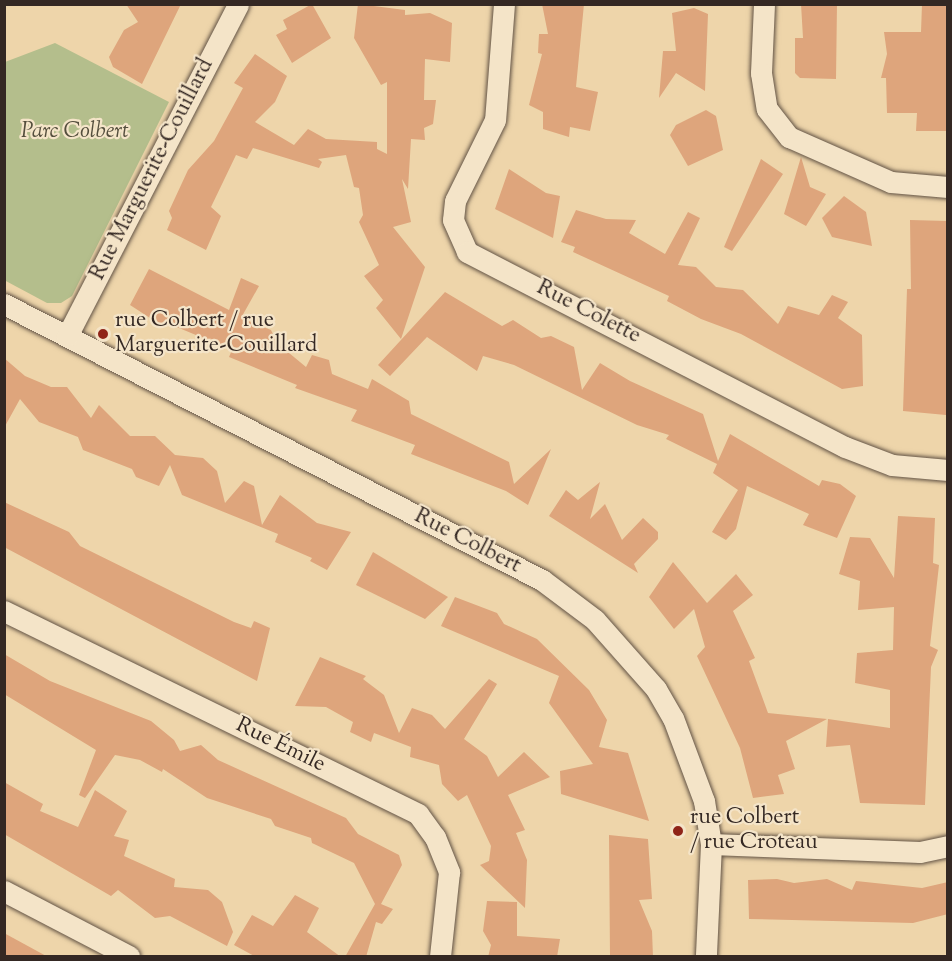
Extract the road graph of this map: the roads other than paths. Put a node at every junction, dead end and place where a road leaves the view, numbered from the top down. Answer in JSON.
{"nodes":[{"id":1,"x":238,"y":4,"type":"edge"},
{"id":2,"x":504,"y":4,"type":"edge"},
{"id":3,"x":764,"y":4,"type":"edge"},
{"id":4,"x":948,"y":187,"type":"edge"},
{"id":5,"x":4,"y":304,"type":"edge"},
{"id":6,"x":67,"y":336,"type":"junction"},
{"id":7,"x":948,"y":470,"type":"edge"},
{"id":8,"x":4,"y":611,"type":"edge"},
{"id":9,"x":711,"y":844,"type":"junction"},
{"id":10,"x":948,"y":846,"type":"edge"},
{"id":11,"x":4,"y":891,"type":"edge"},
{"id":12,"x":129,"y":957,"type":"edge"},
{"id":13,"x":440,"y":957,"type":"edge"},
{"id":14,"x":706,"y":957,"type":"edge"}],
"edges":[{"from":1,"to":6,"type":"street","name":"Rue Marguerite-Couillard"},
{"from":2,"to":7,"type":"street","name":"Rue Colette"},
{"from":3,"to":4,"type":"street"},
{"from":5,"to":6,"type":"street","name":"Rue Colbert"},
{"from":6,"to":9,"type":"street","name":"Rue Colbert"},
{"from":8,"to":13,"type":"street","name":"Rue Émile"},
{"from":9,"to":10,"type":"street"},
{"from":9,"to":14,"type":"street","name":"Rue Colbert"},
{"from":11,"to":12,"type":"street"}]}
